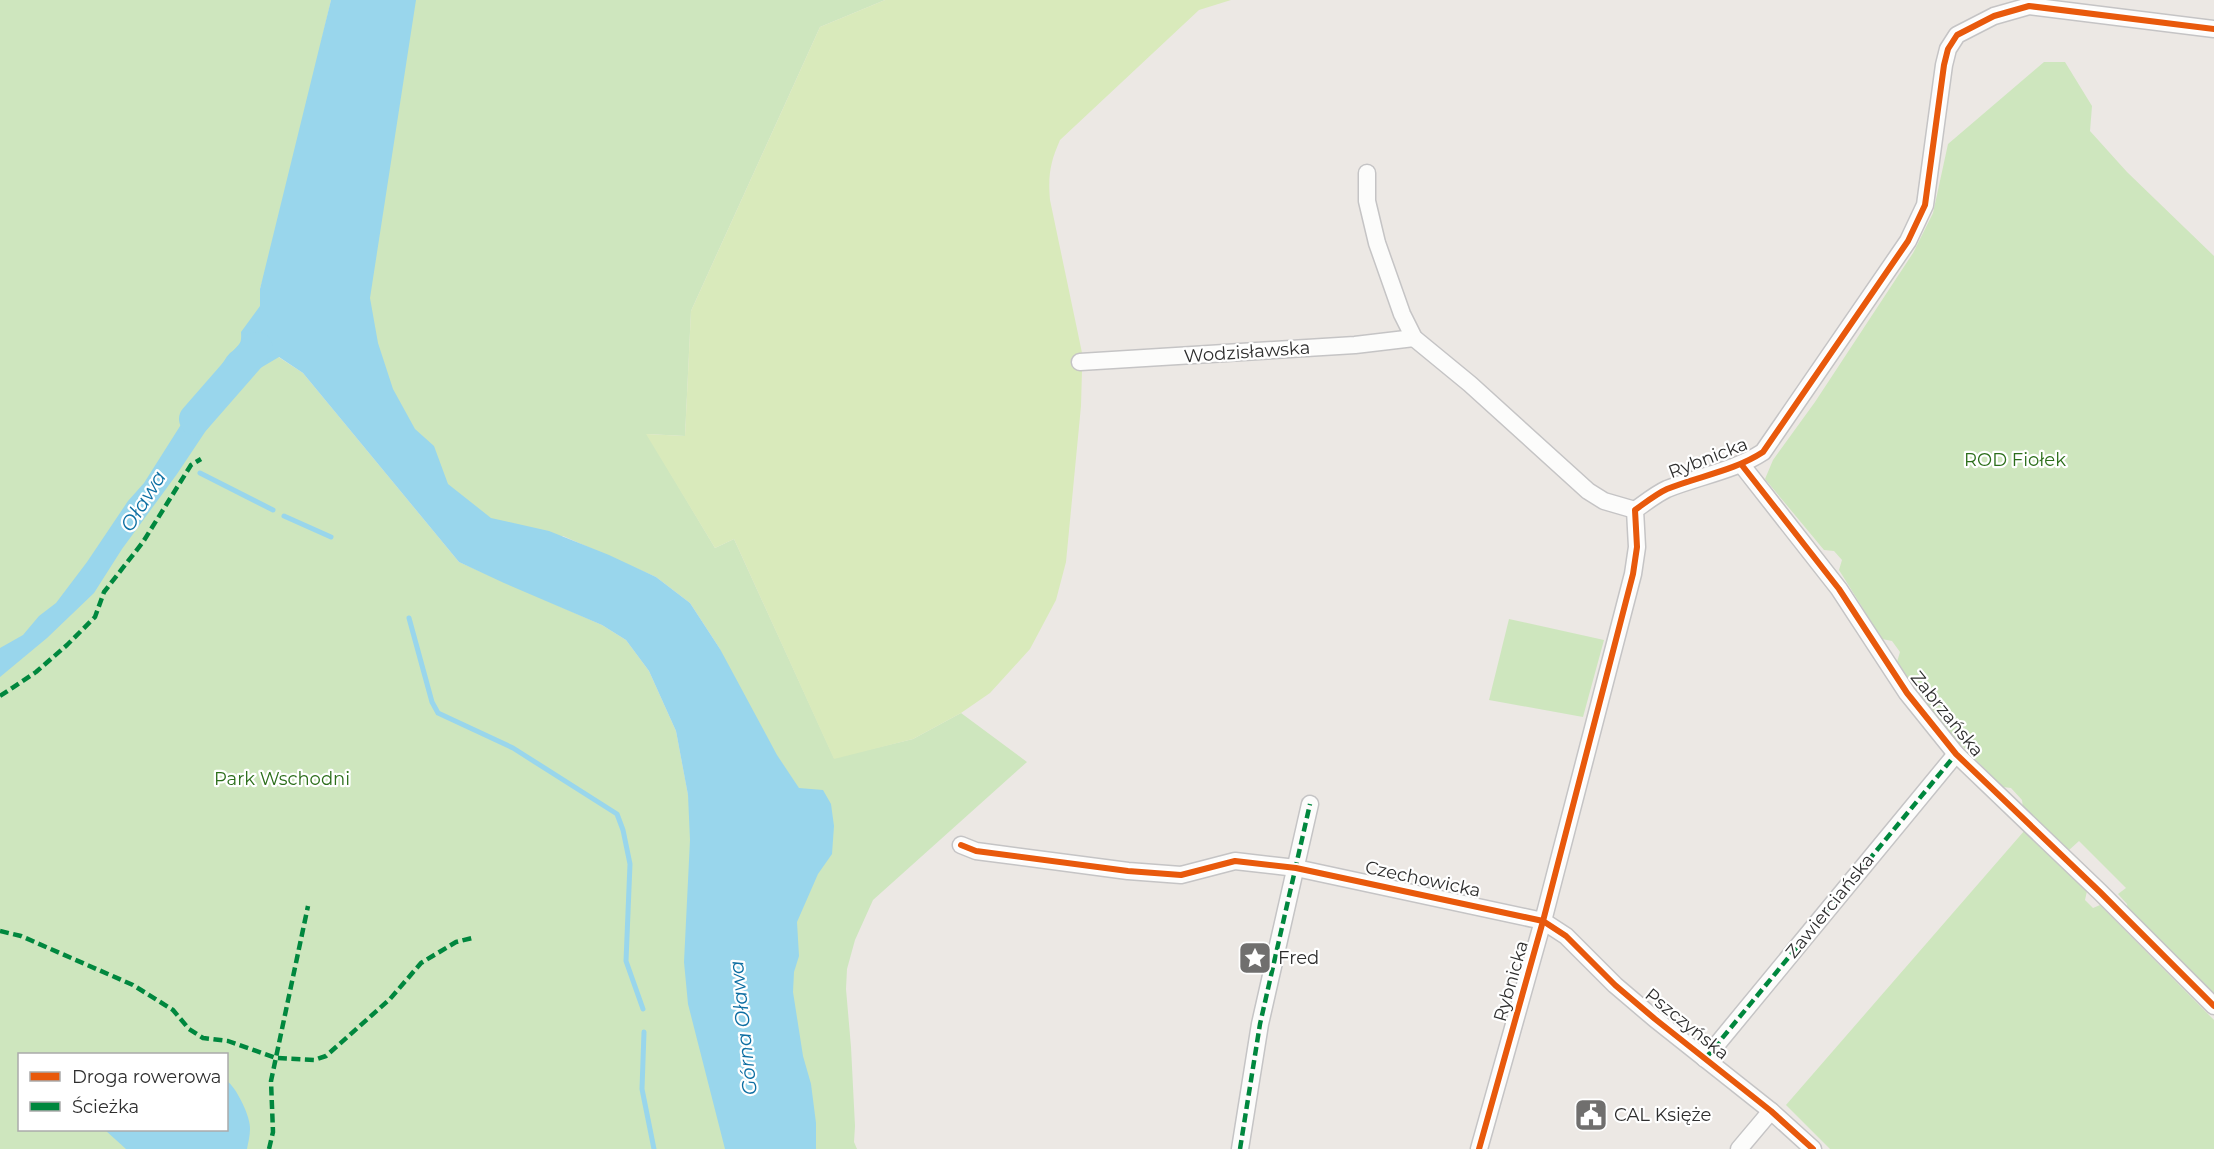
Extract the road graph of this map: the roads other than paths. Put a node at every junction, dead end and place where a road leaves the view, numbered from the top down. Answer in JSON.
{"nodes":[{"id":1,"x":2028,"y":3,"type":"edge"},
{"id":2,"x":2214,"y":29,"type":"edge"},
{"id":3,"x":1366,"y":173,"type":"dead end"},
{"id":4,"x":1414,"y":338,"type":"junction"},
{"id":5,"x":1080,"y":362,"type":"dead end"},
{"id":6,"x":1741,"y":464,"type":"junction"},
{"id":7,"x":1635,"y":510,"type":"junction"},
{"id":8,"x":1956,"y":754,"type":"junction"},
{"id":9,"x":1310,"y":804,"type":"dead end"},
{"id":10,"x":961,"y":844,"type":"dead end"},
{"id":11,"x":1296,"y":868,"type":"junction"},
{"id":12,"x":1543,"y":921,"type":"junction"},
{"id":13,"x":2214,"y":1006,"type":"edge"},
{"id":14,"x":1705,"y":1059,"type":"junction"},
{"id":15,"x":1771,"y":1111,"type":"junction"},
{"id":16,"x":1240,"y":1149,"type":"edge"},
{"id":17,"x":1479,"y":1149,"type":"edge"},
{"id":18,"x":1739,"y":1149,"type":"edge"},
{"id":19,"x":1813,"y":1149,"type":"edge"}],
"edges":[{"from":1,"to":2,"type":"street"},
{"from":1,"to":6,"type":"street","name":"Rybnicka"},
{"from":3,"to":4,"type":"street"},
{"from":4,"to":5,"type":"street","name":"Wodzisławska"},
{"from":4,"to":7,"type":"street"},
{"from":6,"to":7,"type":"street","name":"Rybnicka"},
{"from":6,"to":8,"type":"street","name":"Zabrzańska"},
{"from":7,"to":12,"type":"street","name":"Rybnicka"},
{"from":8,"to":13,"type":"street","name":"Zabrzańska"},
{"from":8,"to":14,"type":"street","name":"Zawierciańska"},
{"from":9,"to":11,"type":"street"},
{"from":10,"to":11,"type":"street","name":"Czechowicka"},
{"from":11,"to":12,"type":"street","name":"Czechowicka"},
{"from":11,"to":16,"type":"street"},
{"from":12,"to":14,"type":"street","name":"Pszczyńska"},
{"from":12,"to":17,"type":"street","name":"Rybnicka"},
{"from":14,"to":15,"type":"street","name":"Pszczyńska"},
{"from":15,"to":18,"type":"street"},
{"from":15,"to":19,"type":"street","name":"Pszczyńska"}]}
